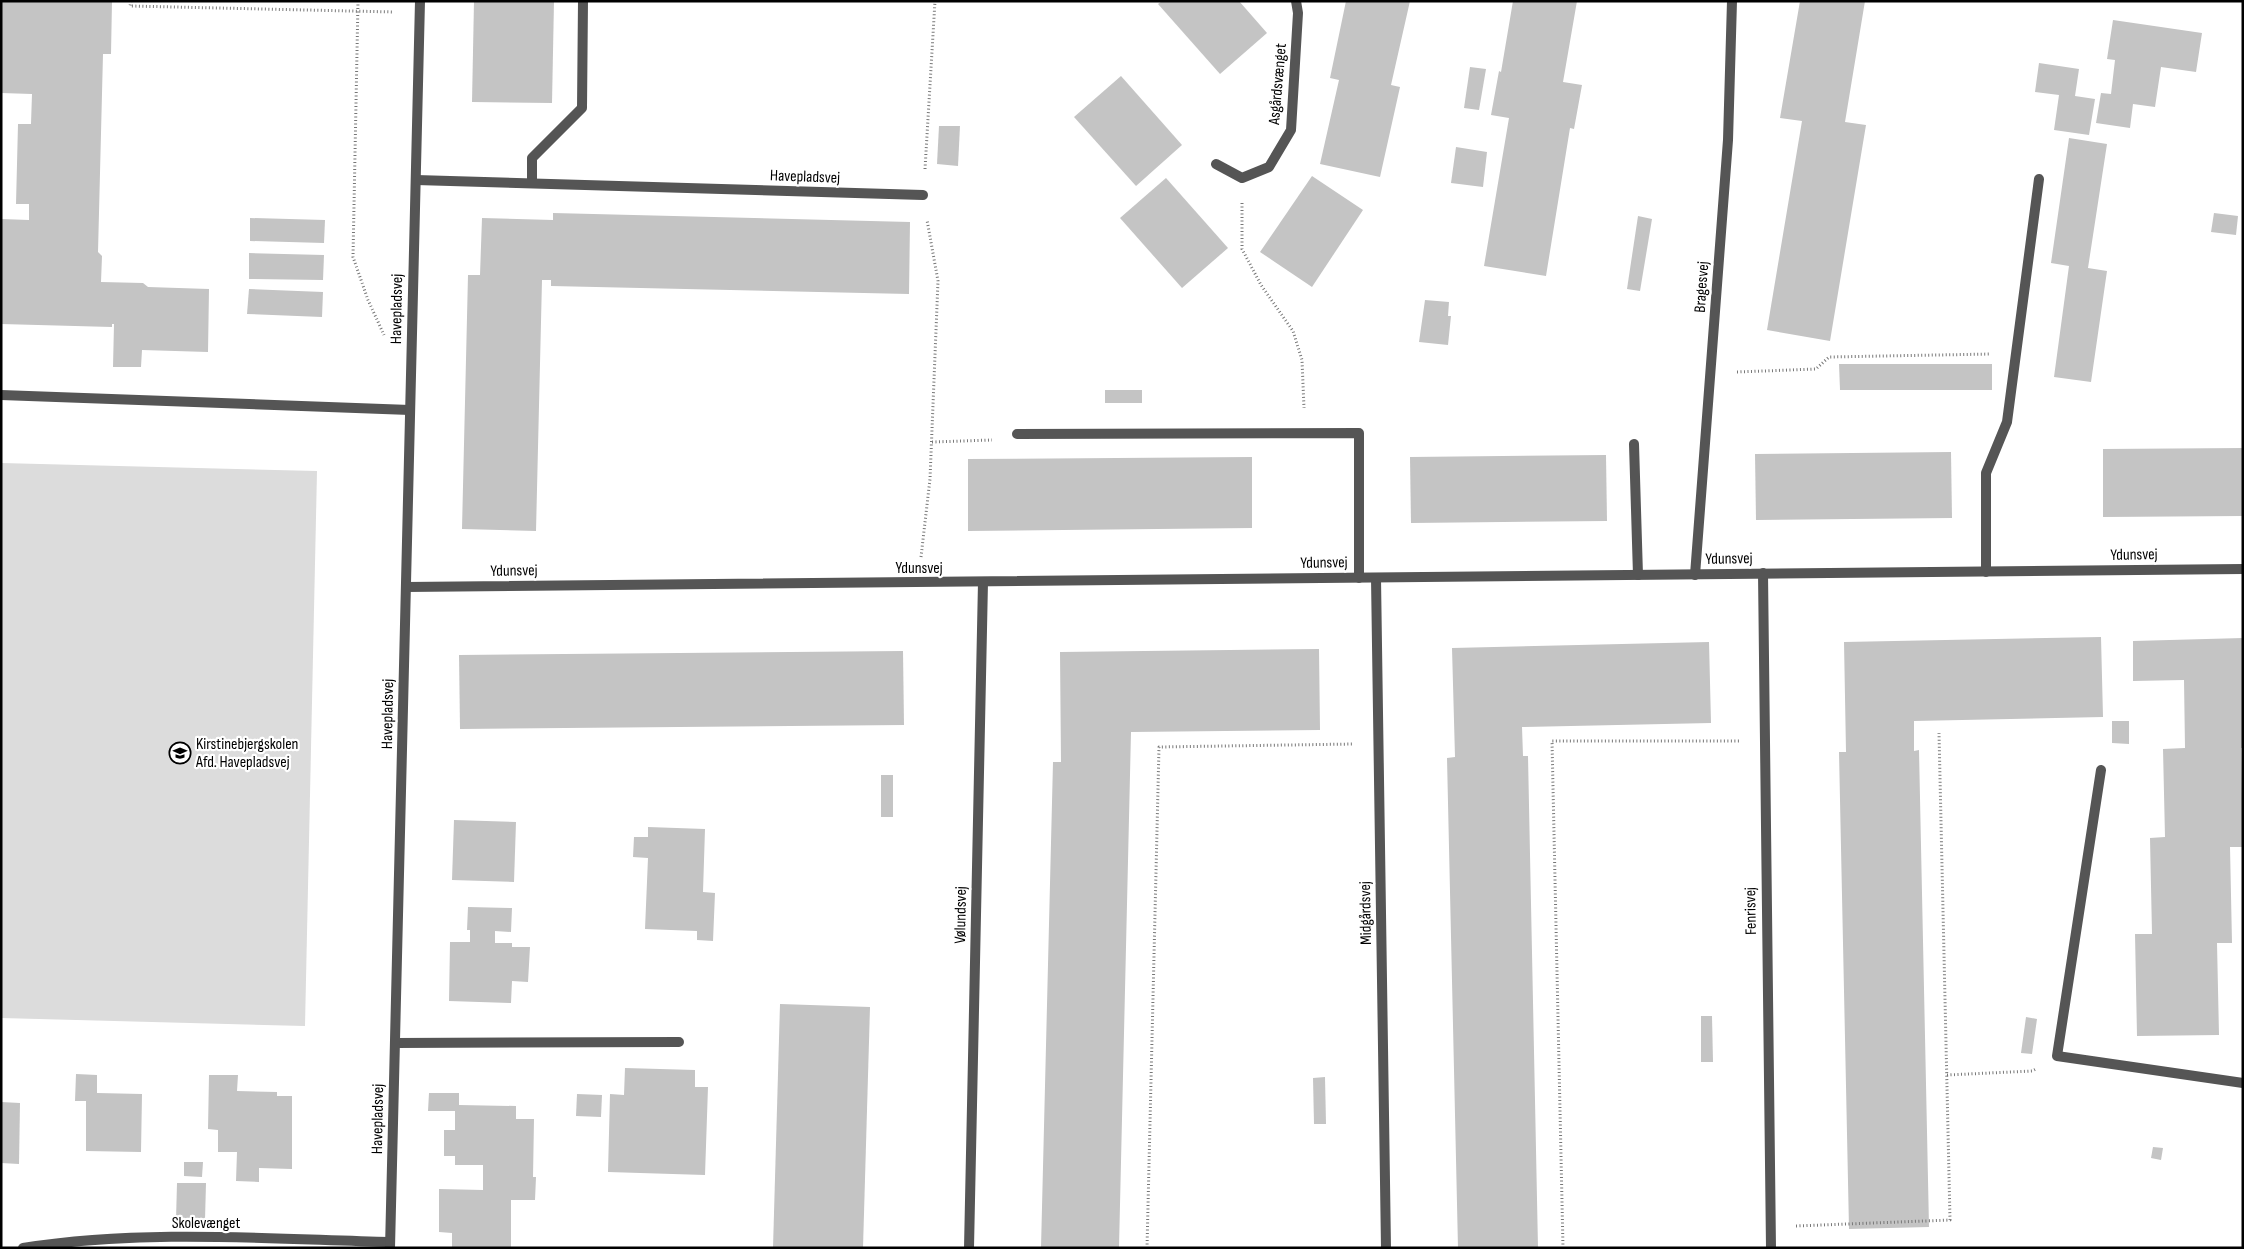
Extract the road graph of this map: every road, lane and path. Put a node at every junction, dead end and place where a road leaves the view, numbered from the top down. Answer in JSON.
{"nodes":[{"id":1,"x":358,"y":1,"type":"edge"},
{"id":2,"x":420,"y":1,"type":"edge"},
{"id":3,"x":583,"y":1,"type":"edge"},
{"id":4,"x":935,"y":1,"type":"edge"},
{"id":5,"x":1296,"y":1,"type":"edge"},
{"id":6,"x":1732,"y":1,"type":"edge"},
{"id":7,"x":131,"y":4,"type":"edge"},
{"id":8,"x":358,"y":12,"type":"junction"},
{"id":9,"x":420,"y":12,"type":"junction"},
{"id":10,"x":1216,"y":164,"type":"dead end"},
{"id":11,"x":1242,"y":178,"type":"junction"},
{"id":12,"x":2039,"y":179,"type":"dead end"},
{"id":13,"x":416,"y":180,"type":"junction"},
{"id":14,"x":532,"y":183,"type":"junction"},
{"id":15,"x":923,"y":195,"type":"junction"},
{"id":16,"x":384,"y":336,"type":"dead end"},
{"id":17,"x":2016,"y":354,"type":"junction"},
{"id":18,"x":1711,"y":373,"type":"junction"},
{"id":19,"x":1,"y":395,"type":"edge"},
{"id":20,"x":410,"y":410,"type":"junction"},
{"id":21,"x":1017,"y":434,"type":"joint"},
{"id":22,"x":1306,"y":434,"type":"junction"},
{"id":23,"x":932,"y":442,"type":"junction"},
{"id":24,"x":1634,"y":444,"type":"dead end"},
{"id":25,"x":2243,"y":569,"type":"edge"},
{"id":26,"x":1986,"y":572,"type":"junction"},
{"id":27,"x":1763,"y":574,"type":"junction"},
{"id":28,"x":1638,"y":575,"type":"junction"},
{"id":29,"x":1696,"y":575,"type":"junction"},
{"id":30,"x":1359,"y":578,"type":"junction"},
{"id":31,"x":1376,"y":578,"type":"junction"},
{"id":32,"x":918,"y":582,"type":"junction"},
{"id":33,"x":983,"y":582,"type":"junction"},
{"id":34,"x":406,"y":588,"type":"junction"},
{"id":35,"x":1939,"y":733,"type":"dead end"},
{"id":36,"x":1763,"y":741,"type":"junction"},
{"id":37,"x":1378,"y":744,"type":"junction"},
{"id":38,"x":2101,"y":770,"type":"dead end"},
{"id":39,"x":679,"y":1042,"type":"dead end"},
{"id":40,"x":394,"y":1043,"type":"junction"},
{"id":41,"x":2057,"y":1056,"type":"junction"},
{"id":42,"x":1947,"y":1075,"type":"junction"},
{"id":43,"x":2243,"y":1084,"type":"edge"},
{"id":44,"x":1770,"y":1226,"type":"junction"},
{"id":45,"x":390,"y":1245,"type":"edge"},
{"id":46,"x":23,"y":1248,"type":"edge"},
{"id":47,"x":969,"y":1248,"type":"edge"},
{"id":48,"x":1147,"y":1248,"type":"edge"},
{"id":49,"x":1386,"y":1248,"type":"edge"},
{"id":50,"x":1563,"y":1248,"type":"edge"},
{"id":51,"x":1771,"y":1248,"type":"edge"}],
"edges":[{"from":1,"to":8,"type":"path"},
{"from":2,"to":9,"type":"street","name":"Havepladsvej"},
{"from":3,"to":14,"type":"street"},
{"from":4,"to":15,"type":"path"},
{"from":5,"to":11,"type":"street","name":"Asgårdsvænget"},
{"from":6,"to":18,"type":"street","name":"Bragesvej"},
{"from":7,"to":8,"type":"path"},
{"from":8,"to":9,"type":"path"},
{"from":8,"to":16,"type":"path"},
{"from":9,"to":13,"type":"street","name":"Havepladsvej"},
{"from":10,"to":11,"type":"street"},
{"from":11,"to":22,"type":"path"},
{"from":12,"to":17,"type":"street"},
{"from":13,"to":14,"type":"street","name":"Havepladsvej"},
{"from":13,"to":20,"type":"street","name":"Havepladsvej"},
{"from":14,"to":15,"type":"street","name":"Havepladsvej"},
{"from":15,"to":23,"type":"path"},
{"from":17,"to":18,"type":"path"},
{"from":17,"to":26,"type":"street"},
{"from":18,"to":29,"type":"street","name":"Bragesvej"},
{"from":19,"to":20,"type":"street"},
{"from":20,"to":34,"type":"street","name":"Havepladsvej"},
{"from":21,"to":22,"type":"street"},
{"from":21,"to":23,"type":"path"},
{"from":22,"to":30,"type":"street"},
{"from":23,"to":32,"type":"path"},
{"from":24,"to":28,"type":"street"},
{"from":25,"to":26,"type":"street","name":"Ydunsvej"},
{"from":26,"to":27,"type":"street","name":"Ydunsvej"},
{"from":27,"to":29,"type":"street","name":"Ydunsvej"},
{"from":27,"to":36,"type":"street","name":"Fenrisvej"},
{"from":28,"to":29,"type":"street","name":"Ydunsvej"},
{"from":28,"to":31,"type":"street","name":"Ydunsvej"},
{"from":30,"to":31,"type":"street","name":"Ydunsvej"},
{"from":30,"to":33,"type":"street","name":"Ydunsvej"},
{"from":31,"to":37,"type":"street","name":"Midgårdsvej"},
{"from":32,"to":33,"type":"street","name":"Ydunsvej"},
{"from":32,"to":34,"type":"street","name":"Ydunsvej"},
{"from":33,"to":47,"type":"street","name":"Vølundsvej"},
{"from":34,"to":40,"type":"street","name":"Havepladsvej"},
{"from":35,"to":42,"type":"path"},
{"from":36,"to":44,"type":"street","name":"Fenrisvej"},
{"from":36,"to":50,"type":"path"},
{"from":37,"to":48,"type":"path"},
{"from":37,"to":49,"type":"street","name":"Midgårdsvej"},
{"from":38,"to":41,"type":"street"},
{"from":39,"to":40,"type":"street"},
{"from":40,"to":45,"type":"street","name":"Havepladsvej"},
{"from":41,"to":42,"type":"path"},
{"from":41,"to":43,"type":"street"},
{"from":42,"to":44,"type":"path"},
{"from":44,"to":51,"type":"street","name":"Fenrisvej"},
{"from":45,"to":46,"type":"street","name":"Skolevænget"}]}
